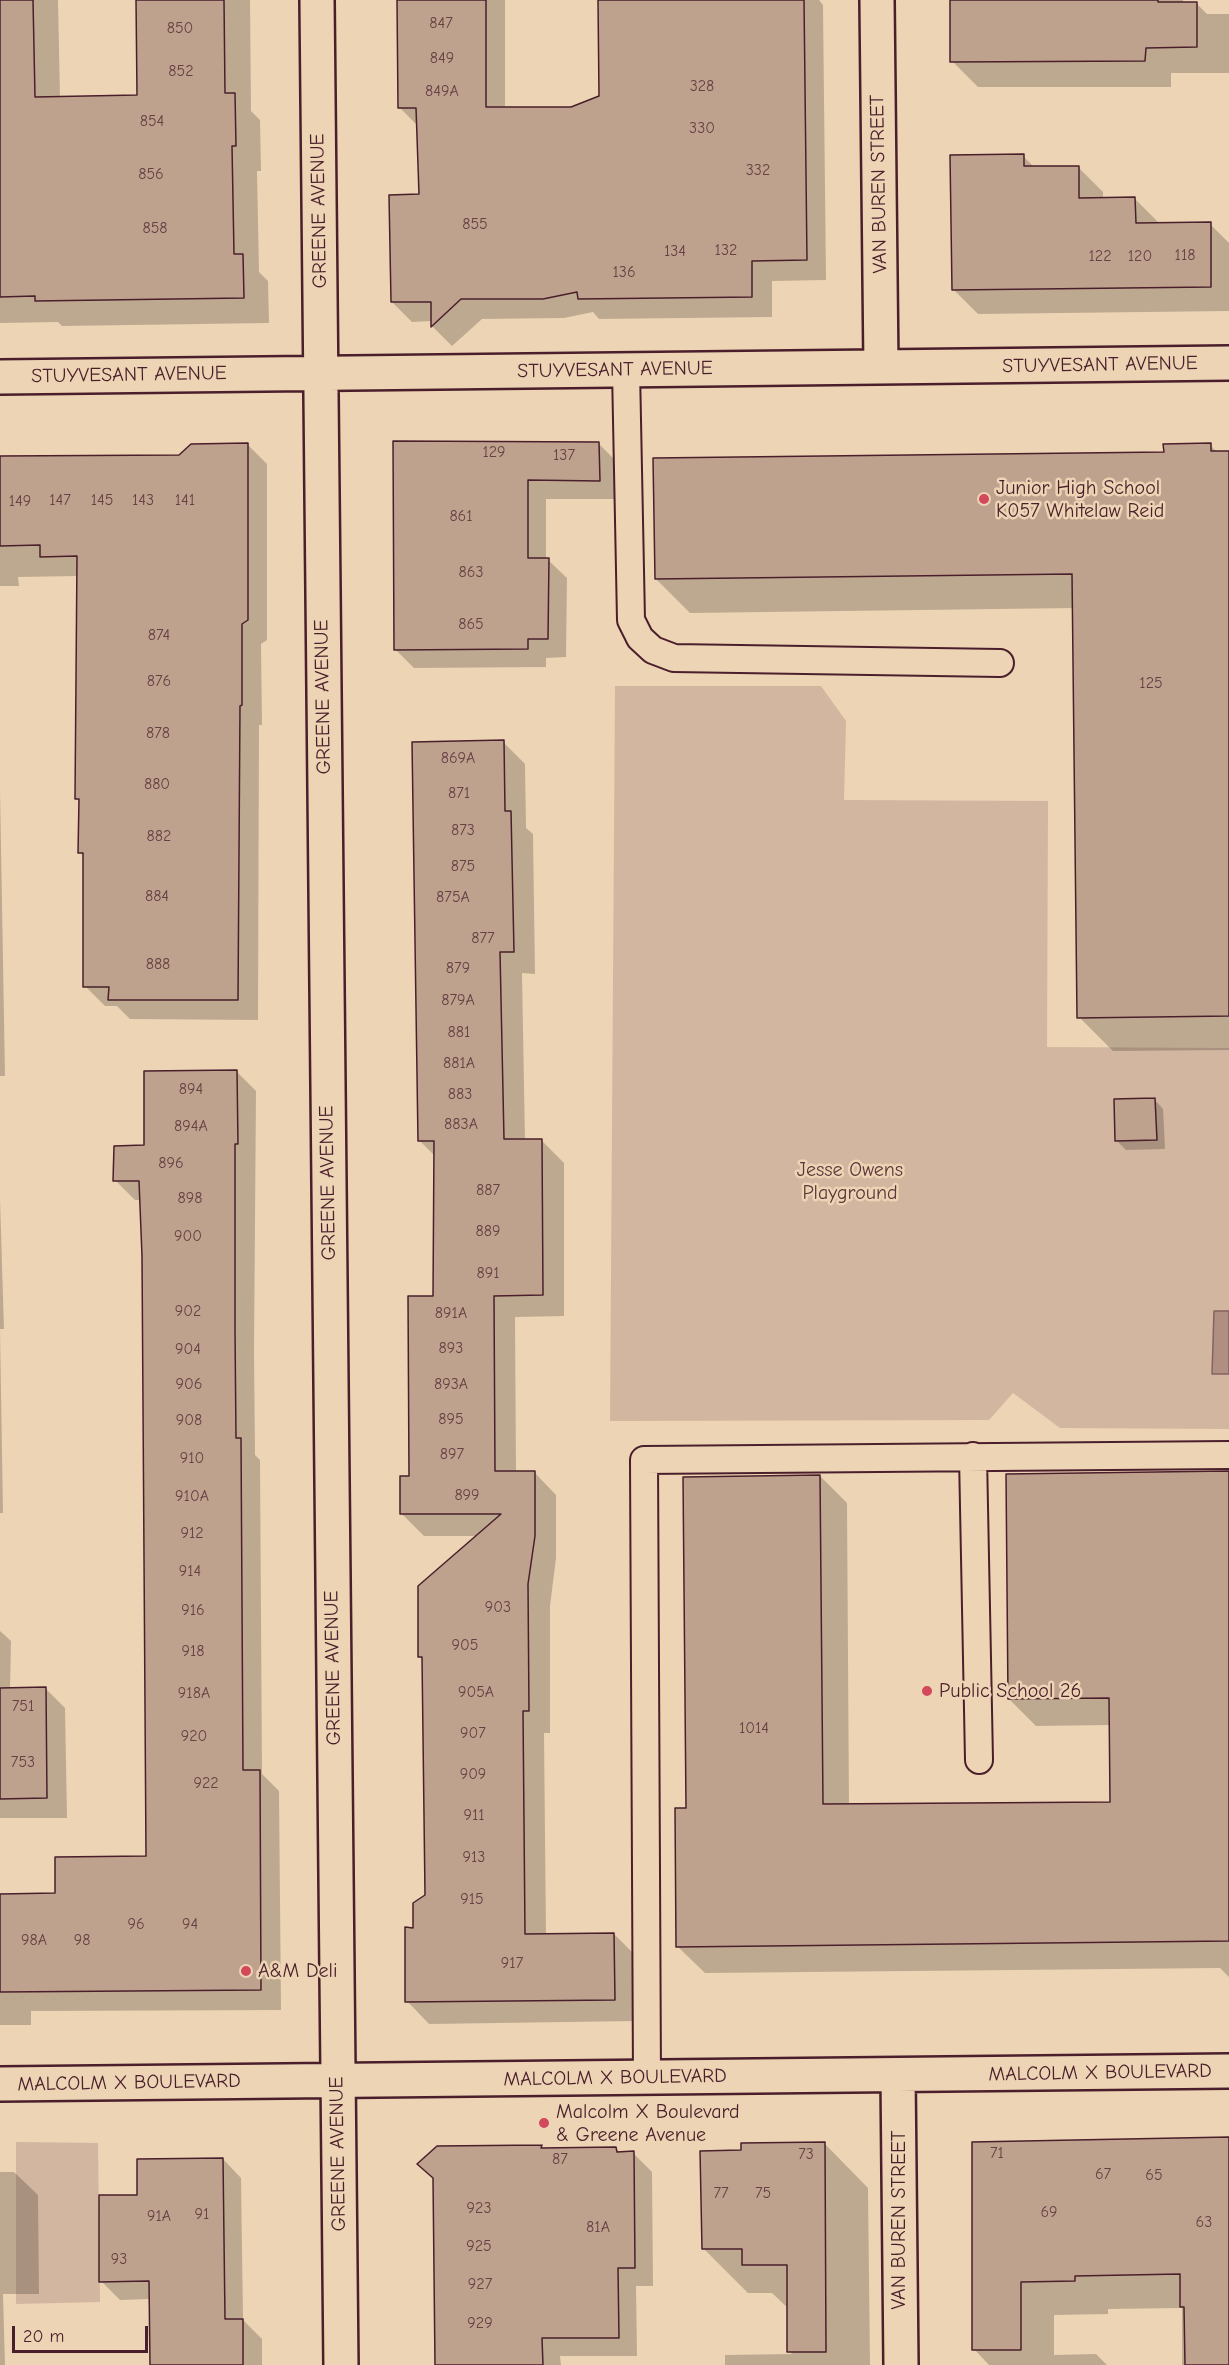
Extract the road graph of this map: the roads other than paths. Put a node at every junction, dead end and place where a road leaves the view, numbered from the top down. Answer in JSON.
{"nodes":[{"id":1,"x":316,"y":0,"type":"edge"},
{"id":2,"x":877,"y":0,"type":"edge"},
{"id":3,"x":1229,"y":363,"type":"edge"},
{"id":4,"x":881,"y":367,"type":"junction"},
{"id":5,"x":626,"y":370,"type":"junction"},
{"id":6,"x":320,"y":373,"type":"junction"},
{"id":7,"x":0,"y":377,"type":"edge"},
{"id":8,"x":1000,"y":663,"type":"dead end"},
{"id":9,"x":1229,"y":1455,"type":"edge"},
{"id":10,"x":973,"y":1456,"type":"junction"},
{"id":11,"x":979,"y":1760,"type":"dead end"},
{"id":12,"x":1229,"y":2071,"type":"edge"},
{"id":13,"x":898,"y":2075,"type":"junction"},
{"id":14,"x":647,"y":2077,"type":"junction"},
{"id":15,"x":337,"y":2080,"type":"junction"},
{"id":16,"x":0,"y":2084,"type":"edge"},
{"id":17,"x":341,"y":2365,"type":"edge"},
{"id":18,"x":900,"y":2365,"type":"edge"}],
"edges":[{"from":1,"to":6,"type":"street","name":"GREENE AVENUE"},
{"from":2,"to":4,"type":"street","name":"VAN BUREN STREET"},
{"from":3,"to":4,"type":"street","name":"STUYVESANT AVENUE"},
{"from":4,"to":5,"type":"street","name":"STUYVESANT AVENUE"},
{"from":5,"to":6,"type":"street","name":"STUYVESANT AVENUE"},
{"from":5,"to":8,"type":"lane"},
{"from":6,"to":7,"type":"street","name":"STUYVESANT AVENUE"},
{"from":6,"to":15,"type":"street","name":"GREENE AVENUE"},
{"from":9,"to":10,"type":"lane"},
{"from":10,"to":11,"type":"lane"},
{"from":10,"to":14,"type":"lane"},
{"from":12,"to":13,"type":"street","name":"MALCOLM X BOULEVARD"},
{"from":13,"to":14,"type":"street","name":"MALCOLM X BOULEVARD"},
{"from":13,"to":18,"type":"street","name":"VAN BUREN STREET"},
{"from":14,"to":15,"type":"street","name":"MALCOLM X BOULEVARD"},
{"from":15,"to":16,"type":"street","name":"MALCOLM X BOULEVARD"},
{"from":15,"to":17,"type":"street","name":"GREENE AVENUE"}]}
